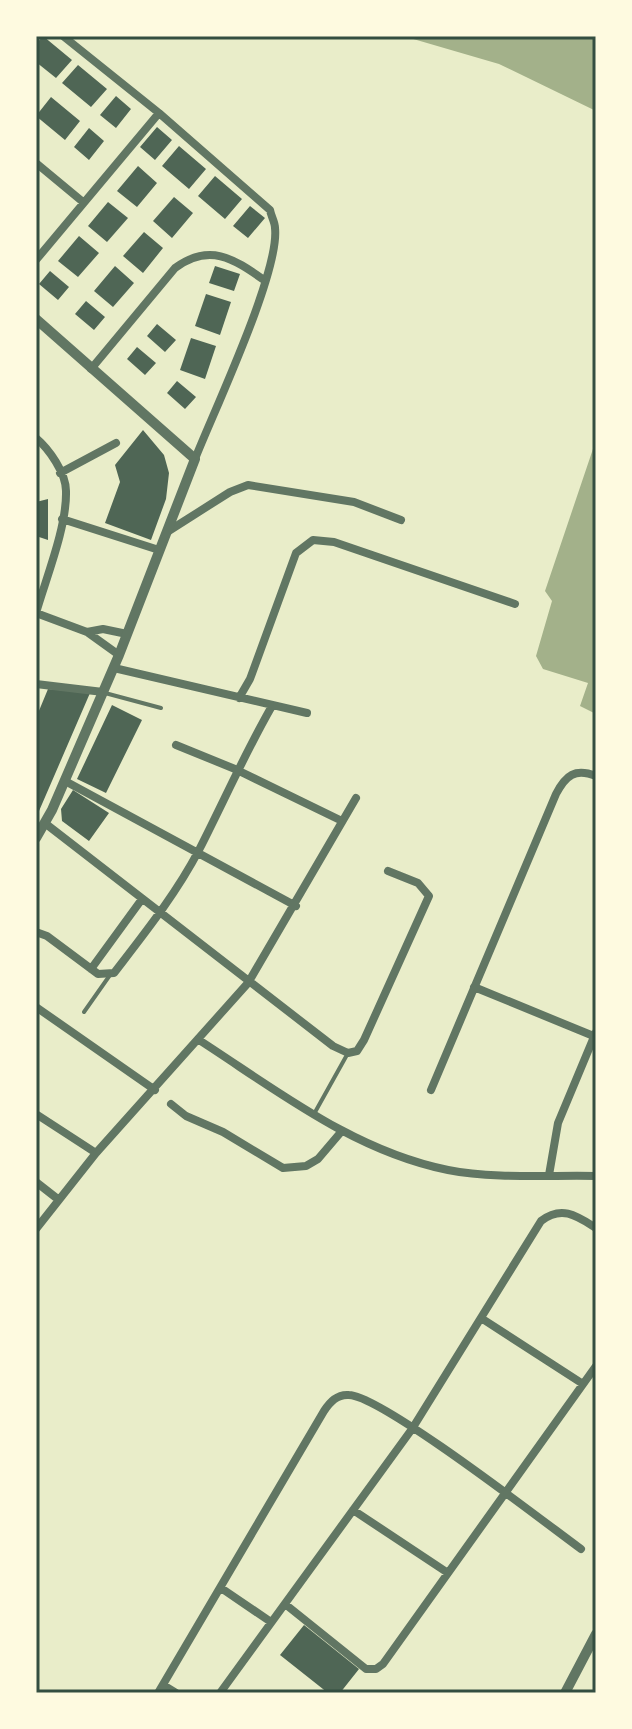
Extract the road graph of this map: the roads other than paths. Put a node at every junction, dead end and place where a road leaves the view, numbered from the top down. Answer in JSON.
{"nodes":[{"id":1,"x":63,"y":36,"type":"edge"},
{"id":2,"x":159,"y":113,"type":"junction"},
{"id":3,"x":36,"y":163,"type":"edge"},
{"id":4,"x":83,"y":202,"type":"junction"},
{"id":5,"x":36,"y":260,"type":"edge"},
{"id":6,"x":264,"y":280,"type":"junction"},
{"id":7,"x":36,"y":319,"type":"edge"},
{"id":8,"x":91,"y":369,"type":"junction"},
{"id":9,"x":36,"y":438,"type":"edge"},
{"id":10,"x":116,"y":443,"type":"dead end"},
{"id":11,"x":195,"y":459,"type":"junction"},
{"id":12,"x":60,"y":473,"type":"junction"},
{"id":13,"x":62,"y":519,"type":"junction"},
{"id":14,"x":401,"y":520,"type":"dead end"},
{"id":15,"x":166,"y":532,"type":"junction"},
{"id":16,"x":159,"y":550,"type":"junction"},
{"id":17,"x":515,"y":604,"type":"dead end"},
{"id":18,"x":36,"y":613,"type":"edge"},
{"id":19,"x":87,"y":632,"type":"junction"},
{"id":20,"x":127,"y":634,"type":"junction"},
{"id":21,"x":119,"y":655,"type":"junction"},
{"id":22,"x":114,"y":668,"type":"junction"},
{"id":23,"x":36,"y":684,"type":"edge"},
{"id":24,"x":103,"y":692,"type":"junction"},
{"id":25,"x":244,"y":699,"type":"junction"},
{"id":26,"x":272,"y":706,"type":"junction"},
{"id":27,"x":161,"y":708,"type":"dead end"},
{"id":28,"x":307,"y":713,"type":"dead end"},
{"id":29,"x":176,"y":745,"type":"dead end"},
{"id":30,"x":235,"y":769,"type":"junction"},
{"id":31,"x":596,"y":776,"type":"edge"},
{"id":32,"x":65,"y":781,"type":"junction"},
{"id":33,"x":356,"y":798,"type":"dead end"},
{"id":34,"x":342,"y":821,"type":"junction"},
{"id":35,"x":46,"y":824,"type":"junction"},
{"id":36,"x":36,"y":838,"type":"edge"},
{"id":37,"x":198,"y":851,"type":"junction"},
{"id":38,"x":388,"y":871,"type":"dead end"},
{"id":39,"x":142,"y":899,"type":"junction"},
{"id":40,"x":296,"y":906,"type":"junction"},
{"id":41,"x":161,"y":912,"type":"junction"},
{"id":42,"x":36,"y":932,"type":"edge"},
{"id":43,"x":91,"y":969,"type":"junction"},
{"id":44,"x":110,"y":975,"type":"junction"},
{"id":45,"x":248,"y":983,"type":"junction"},
{"id":46,"x":474,"y":987,"type":"junction"},
{"id":47,"x":36,"y":1007,"type":"edge"},
{"id":48,"x":84,"y":1012,"type":"dead end"},
{"id":49,"x":595,"y":1035,"type":"edge"},
{"id":50,"x":199,"y":1040,"type":"junction"},
{"id":51,"x":348,"y":1053,"type":"junction"},
{"id":52,"x":155,"y":1090,"type":"junction"},
{"id":53,"x":431,"y":1090,"type":"dead end"},
{"id":54,"x":171,"y":1104,"type":"dead end"},
{"id":55,"x":36,"y":1114,"type":"edge"},
{"id":56,"x":314,"y":1115,"type":"junction"},
{"id":57,"x":341,"y":1132,"type":"junction"},
{"id":58,"x":96,"y":1153,"type":"junction"},
{"id":59,"x":549,"y":1175,"type":"junction"},
{"id":60,"x":596,"y":1176,"type":"edge"},
{"id":61,"x":36,"y":1182,"type":"edge"},
{"id":62,"x":59,"y":1200,"type":"junction"},
{"id":63,"x":596,"y":1228,"type":"edge"},
{"id":64,"x":36,"y":1229,"type":"edge"},
{"id":65,"x":481,"y":1318,"type":"junction"},
{"id":66,"x":596,"y":1366,"type":"edge"},
{"id":67,"x":583,"y":1384,"type":"junction"},
{"id":68,"x":412,"y":1429,"type":"junction"},
{"id":69,"x":505,"y":1493,"type":"junction"},
{"id":70,"x":353,"y":1510,"type":"junction"},
{"id":71,"x":581,"y":1549,"type":"dead end"},
{"id":72,"x":448,"y":1573,"type":"junction"},
{"id":73,"x":221,"y":1588,"type":"junction"},
{"id":74,"x":285,"y":1604,"type":"junction"},
{"id":75,"x":271,"y":1622,"type":"junction"},
{"id":76,"x":596,"y":1634,"type":"edge"},
{"id":77,"x":161,"y":1689,"type":"edge"},
{"id":78,"x":176,"y":1693,"type":"edge"},
{"id":79,"x":220,"y":1693,"type":"edge"},
{"id":80,"x":565,"y":1693,"type":"edge"}],
"edges":[{"from":1,"to":2,"type":"street"},
{"from":2,"to":4,"type":"street"},
{"from":2,"to":6,"type":"street"},
{"from":3,"to":4,"type":"street"},
{"from":4,"to":5,"type":"street"},
{"from":6,"to":8,"type":"street"},
{"from":6,"to":11,"type":"street"},
{"from":7,"to":8,"type":"street"},
{"from":8,"to":11,"type":"street"},
{"from":9,"to":12,"type":"street"},
{"from":10,"to":12,"type":"street"},
{"from":11,"to":15,"type":"street"},
{"from":12,"to":13,"type":"street"},
{"from":13,"to":16,"type":"street"},
{"from":13,"to":18,"type":"street"},
{"from":14,"to":15,"type":"street"},
{"from":15,"to":16,"type":"street"},
{"from":16,"to":20,"type":"street"},
{"from":17,"to":25,"type":"street"},
{"from":18,"to":19,"type":"street"},
{"from":19,"to":20,"type":"street"},
{"from":19,"to":21,"type":"street"},
{"from":20,"to":21,"type":"street"},
{"from":21,"to":22,"type":"street"},
{"from":22,"to":24,"type":"street"},
{"from":22,"to":25,"type":"street"},
{"from":23,"to":24,"type":"street"},
{"from":24,"to":27,"type":"lane"},
{"from":24,"to":32,"type":"street"},
{"from":25,"to":26,"type":"street"},
{"from":26,"to":28,"type":"street"},
{"from":26,"to":30,"type":"street"},
{"from":29,"to":30,"type":"street"},
{"from":30,"to":34,"type":"street"},
{"from":30,"to":37,"type":"street"},
{"from":31,"to":46,"type":"street"},
{"from":32,"to":35,"type":"street"},
{"from":32,"to":37,"type":"street"},
{"from":33,"to":34,"type":"street"},
{"from":34,"to":40,"type":"street"},
{"from":35,"to":36,"type":"street"},
{"from":35,"to":39,"type":"street"},
{"from":37,"to":40,"type":"street"},
{"from":37,"to":41,"type":"street"},
{"from":38,"to":51,"type":"street"},
{"from":39,"to":41,"type":"street"},
{"from":39,"to":43,"type":"street"},
{"from":40,"to":45,"type":"street"},
{"from":41,"to":44,"type":"street"},
{"from":41,"to":45,"type":"street"},
{"from":42,"to":43,"type":"street"},
{"from":43,"to":44,"type":"street"},
{"from":44,"to":48,"type":"lane"},
{"from":45,"to":50,"type":"street"},
{"from":45,"to":51,"type":"street"},
{"from":46,"to":49,"type":"street"},
{"from":46,"to":53,"type":"street"},
{"from":47,"to":52,"type":"street"},
{"from":49,"to":59,"type":"street"},
{"from":50,"to":52,"type":"street"},
{"from":50,"to":56,"type":"street"},
{"from":51,"to":56,"type":"lane"},
{"from":52,"to":58,"type":"street"},
{"from":54,"to":57,"type":"street"},
{"from":55,"to":58,"type":"street"},
{"from":56,"to":57,"type":"street"},
{"from":57,"to":59,"type":"street"},
{"from":58,"to":62,"type":"street"},
{"from":59,"to":60,"type":"street"},
{"from":61,"to":62,"type":"street"},
{"from":62,"to":64,"type":"street"},
{"from":63,"to":65,"type":"street"},
{"from":65,"to":67,"type":"street"},
{"from":65,"to":68,"type":"street"},
{"from":66,"to":67,"type":"street"},
{"from":67,"to":69,"type":"street"},
{"from":68,"to":69,"type":"street"},
{"from":68,"to":70,"type":"street"},
{"from":68,"to":73,"type":"street"},
{"from":69,"to":71,"type":"street"},
{"from":69,"to":72,"type":"street"},
{"from":70,"to":72,"type":"street"},
{"from":70,"to":74,"type":"street"},
{"from":72,"to":74,"type":"street"},
{"from":73,"to":75,"type":"street"},
{"from":73,"to":77,"type":"street"},
{"from":74,"to":75,"type":"street"},
{"from":75,"to":79,"type":"street"},
{"from":76,"to":80,"type":"street"},
{"from":77,"to":78,"type":"street"}]}
